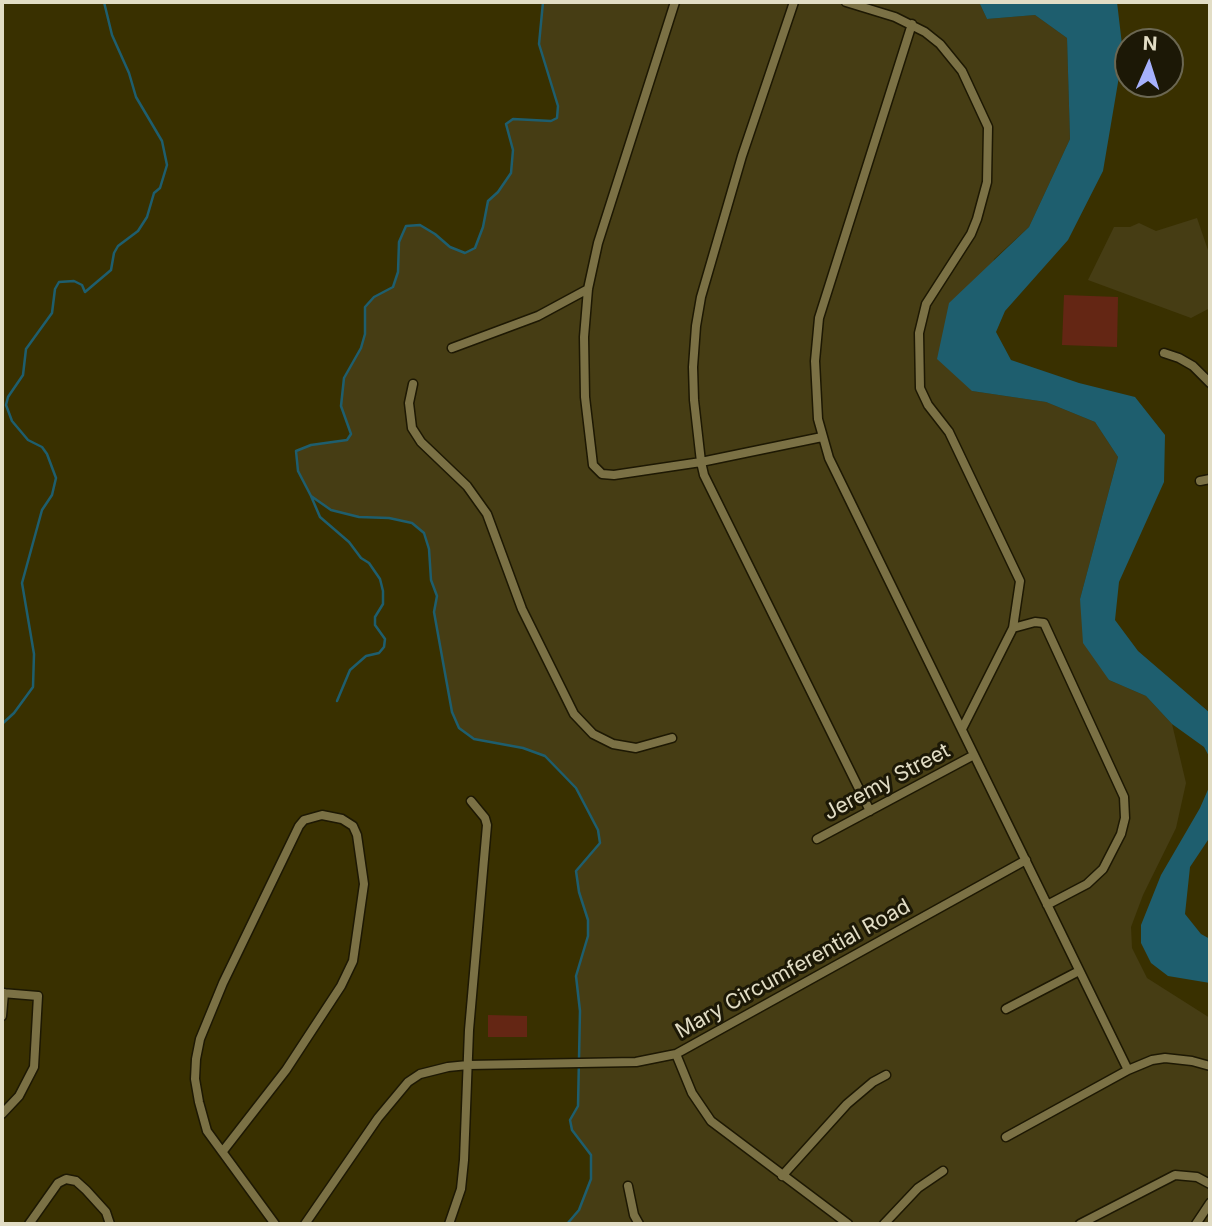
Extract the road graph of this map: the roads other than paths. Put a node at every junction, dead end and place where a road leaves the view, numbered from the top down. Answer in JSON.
{"nodes":[{"id":1,"x":675,"y":2,"type":"edge"},
{"id":2,"x":794,"y":2,"type":"edge"},
{"id":3,"x":846,"y":2,"type":"edge"},
{"id":4,"x":912,"y":24,"type":"junction"},
{"id":5,"x":588,"y":289,"type":"junction"},
{"id":6,"x":452,"y":348,"type":"dead end"},
{"id":7,"x":1164,"y":354,"type":"dead end"},
{"id":8,"x":1210,"y":383,"type":"edge"},
{"id":9,"x":413,"y":384,"type":"dead end"},
{"id":10,"x":821,"y":437,"type":"junction"},
{"id":11,"x":701,"y":462,"type":"junction"},
{"id":12,"x":1210,"y":479,"type":"edge"},
{"id":13,"x":1200,"y":481,"type":"dead end"},
{"id":14,"x":1013,"y":628,"type":"junction"},
{"id":15,"x":962,"y":729,"type":"junction"},
{"id":16,"x":672,"y":738,"type":"dead end"},
{"id":17,"x":974,"y":755,"type":"junction"},
{"id":18,"x":471,"y":801,"type":"dead end"},
{"id":19,"x":870,"y":811,"type":"junction"},
{"id":20,"x":817,"y":839,"type":"dead end"},
{"id":21,"x":1026,"y":860,"type":"junction"},
{"id":22,"x":1047,"y":905,"type":"junction"},
{"id":23,"x":1079,"y":971,"type":"junction"},
{"id":24,"x":3,"y":993,"type":"edge"},
{"id":25,"x":1006,"y":1009,"type":"dead end"},
{"id":26,"x":2,"y":1016,"type":"edge"},
{"id":27,"x":677,"y":1054,"type":"junction"},
{"id":28,"x":468,"y":1065,"type":"junction"},
{"id":29,"x":1210,"y":1066,"type":"edge"},
{"id":30,"x":1128,"y":1070,"type":"junction"},
{"id":31,"x":886,"y":1075,"type":"dead end"},
{"id":32,"x":2,"y":1114,"type":"edge"},
{"id":33,"x":1006,"y":1137,"type":"dead end"},
{"id":34,"x":223,"y":1151,"type":"junction"},
{"id":35,"x":943,"y":1171,"type":"dead end"},
{"id":36,"x":782,"y":1176,"type":"junction"},
{"id":37,"x":1210,"y":1184,"type":"edge"},
{"id":38,"x":628,"y":1186,"type":"dead end"},
{"id":39,"x":1210,"y":1203,"type":"edge"},
{"id":40,"x":29,"y":1224,"type":"edge"},
{"id":41,"x":110,"y":1224,"type":"edge"},
{"id":42,"x":275,"y":1224,"type":"edge"},
{"id":43,"x":304,"y":1224,"type":"edge"},
{"id":44,"x":449,"y":1224,"type":"edge"},
{"id":45,"x":639,"y":1224,"type":"edge"},
{"id":46,"x":848,"y":1224,"type":"edge"},
{"id":47,"x":884,"y":1224,"type":"edge"},
{"id":48,"x":1080,"y":1224,"type":"edge"},
{"id":49,"x":1196,"y":1224,"type":"edge"}],
"edges":[{"from":1,"to":5,"type":"street"},
{"from":2,"to":11,"type":"street"},
{"from":3,"to":4,"type":"street"},
{"from":4,"to":10,"type":"street"},
{"from":4,"to":14,"type":"street"},
{"from":5,"to":6,"type":"street"},
{"from":5,"to":11,"type":"street"},
{"from":7,"to":8,"type":"street"},
{"from":9,"to":16,"type":"street"},
{"from":10,"to":11,"type":"street"},
{"from":10,"to":15,"type":"street"},
{"from":11,"to":19,"type":"street"},
{"from":12,"to":13,"type":"street"},
{"from":14,"to":15,"type":"street"},
{"from":14,"to":22,"type":"street"},
{"from":15,"to":17,"type":"street"},
{"from":17,"to":19,"type":"street","name":"Jeremy Street"},
{"from":17,"to":21,"type":"street"},
{"from":18,"to":28,"type":"street"},
{"from":19,"to":20,"type":"street","name":"Jeremy Street"},
{"from":21,"to":22,"type":"street"},
{"from":21,"to":27,"type":"street","name":"Mary Circumferential Road"},
{"from":22,"to":23,"type":"street"},
{"from":23,"to":25,"type":"street"},
{"from":23,"to":30,"type":"street"},
{"from":24,"to":26,"type":"street"},
{"from":24,"to":32,"type":"street"},
{"from":27,"to":28,"type":"street","name":"Mary Circumferential Road"},
{"from":27,"to":36,"type":"street"},
{"from":28,"to":43,"type":"street","name":"Mary Circumferential Road"},
{"from":28,"to":44,"type":"street"},
{"from":29,"to":30,"type":"street"},
{"from":30,"to":33,"type":"street"},
{"from":31,"to":36,"type":"street"},
{"from":34,"to":34,"type":"street"},
{"from":34,"to":42,"type":"street"},
{"from":35,"to":47,"type":"street"},
{"from":36,"to":46,"type":"street"},
{"from":37,"to":48,"type":"street"},
{"from":38,"to":45,"type":"street"},
{"from":39,"to":49,"type":"street"},
{"from":40,"to":41,"type":"street"}]}
